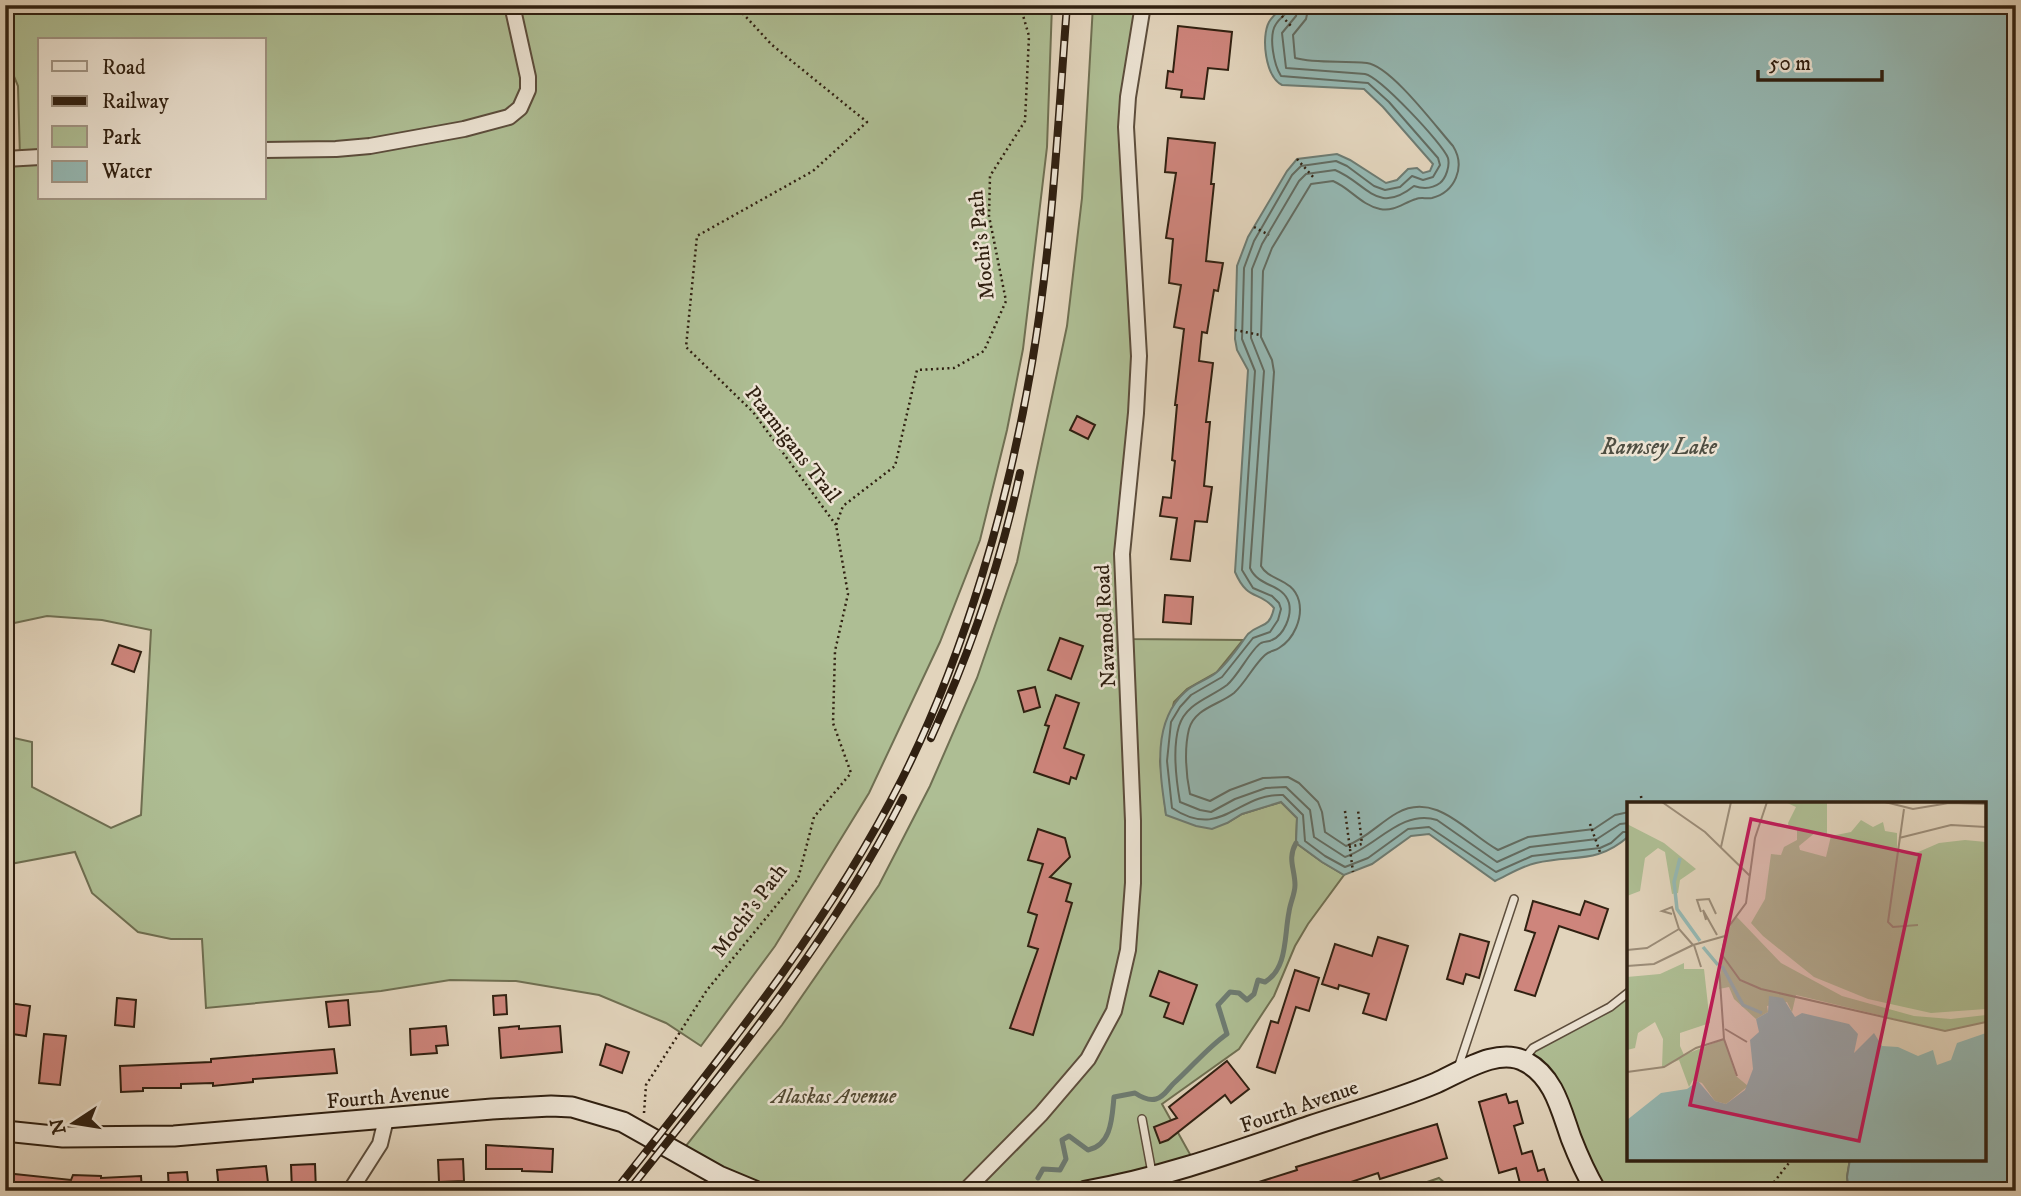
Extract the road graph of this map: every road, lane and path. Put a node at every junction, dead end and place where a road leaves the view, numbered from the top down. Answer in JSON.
{"nodes":[{"id":1,"x":512,"y":5,"type":"edge"},
{"id":2,"x":735,"y":5,"type":"edge"},
{"id":3,"x":1020,"y":5,"type":"edge"},
{"id":4,"x":1143,"y":5,"type":"edge"},
{"id":5,"x":1292,"y":5,"type":"edge"},
{"id":6,"x":1278,"y":12,"type":"dead end"},
{"id":7,"x":1302,"y":14,"type":"dead end"},
{"id":8,"x":1292,"y":27,"type":"dead end"},
{"id":9,"x":266,"y":150,"type":"edge"},
{"id":10,"x":38,"y":157,"type":"edge"},
{"id":11,"x":5,"y":159,"type":"edge"},
{"id":12,"x":1297,"y":159,"type":"dead end"},
{"id":13,"x":1314,"y":178,"type":"dead end"},
{"id":14,"x":1254,"y":227,"type":"dead end"},
{"id":15,"x":1269,"y":235,"type":"dead end"},
{"id":16,"x":1235,"y":330,"type":"dead end"},
{"id":17,"x":1260,"y":335,"type":"dead end"},
{"id":18,"x":836,"y":525,"type":"junction"},
{"id":19,"x":1641,"y":796,"type":"dead end"},
{"id":20,"x":1642,"y":802,"type":"edge"},
{"id":21,"x":1358,"y":810,"type":"dead end"},
{"id":22,"x":1345,"y":811,"type":"dead end"},
{"id":23,"x":1590,"y":824,"type":"dead end"},
{"id":24,"x":1349,"y":847,"type":"junction"},
{"id":25,"x":1601,"y":855,"type":"dead end"},
{"id":26,"x":1353,"y":872,"type":"dead end"},
{"id":27,"x":1514,"y":899,"type":"dead end"},
{"id":28,"x":1627,"y":994,"type":"edge"},
{"id":29,"x":1523,"y":1060,"type":"junction"},
{"id":30,"x":1456,"y":1074,"type":"junction"},
{"id":31,"x":386,"y":1119,"type":"junction"},
{"id":32,"x":1142,"y":1119,"type":"dead end"},
{"id":33,"x":5,"y":1131,"type":"edge"},
{"id":34,"x":642,"y":1134,"type":"junction"},
{"id":35,"x":1791,"y":1161,"type":"edge"},
{"id":36,"x":1153,"y":1176,"type":"junction"},
{"id":37,"x":351,"y":1191,"type":"edge"},
{"id":38,"x":755,"y":1191,"type":"edge"},
{"id":39,"x":965,"y":1191,"type":"edge"},
{"id":40,"x":1086,"y":1191,"type":"edge"},
{"id":41,"x":1596,"y":1191,"type":"edge"},
{"id":42,"x":1660,"y":1191,"type":"edge"},
{"id":43,"x":1718,"y":1191,"type":"edge"},
{"id":44,"x":1767,"y":1191,"type":"edge"}],
"edges":[{"from":1,"to":9,"type":"street"},
{"from":2,"to":18,"type":"path","name":"Ptarmigans Trail"},
{"from":3,"to":18,"type":"path","name":"Mochi's Path"},
{"from":4,"to":39,"type":"street","name":"Navanod Road"},
{"from":5,"to":7,"type":"path"},
{"from":6,"to":8,"type":"path"},
{"from":10,"to":11,"type":"street"},
{"from":12,"to":13,"type":"path"},
{"from":14,"to":15,"type":"path"},
{"from":16,"to":17,"type":"path"},
{"from":18,"to":34,"type":"path","name":"Mochi's Path"},
{"from":19,"to":20,"type":"path"},
{"from":21,"to":24,"type":"path"},
{"from":22,"to":24,"type":"path"},
{"from":23,"to":25,"type":"path"},
{"from":24,"to":26,"type":"path"},
{"from":27,"to":30,"type":"lane"},
{"from":28,"to":29,"type":"lane"},
{"from":29,"to":30,"type":"street","name":"Fourth Avenue"},
{"from":29,"to":41,"type":"street"},
{"from":30,"to":36,"type":"street","name":"Fourth Avenue"},
{"from":31,"to":33,"type":"street","name":"Fourth Avenue"},
{"from":31,"to":34,"type":"street","name":"Fourth Avenue"},
{"from":31,"to":37,"type":"street"},
{"from":32,"to":36,"type":"lane"},
{"from":34,"to":38,"type":"street","name":"Fourth Avenue"},
{"from":35,"to":44,"type":"path"},
{"from":36,"to":40,"type":"street","name":"Fourth Avenue"},
{"from":42,"to":43,"type":"path"}]}
